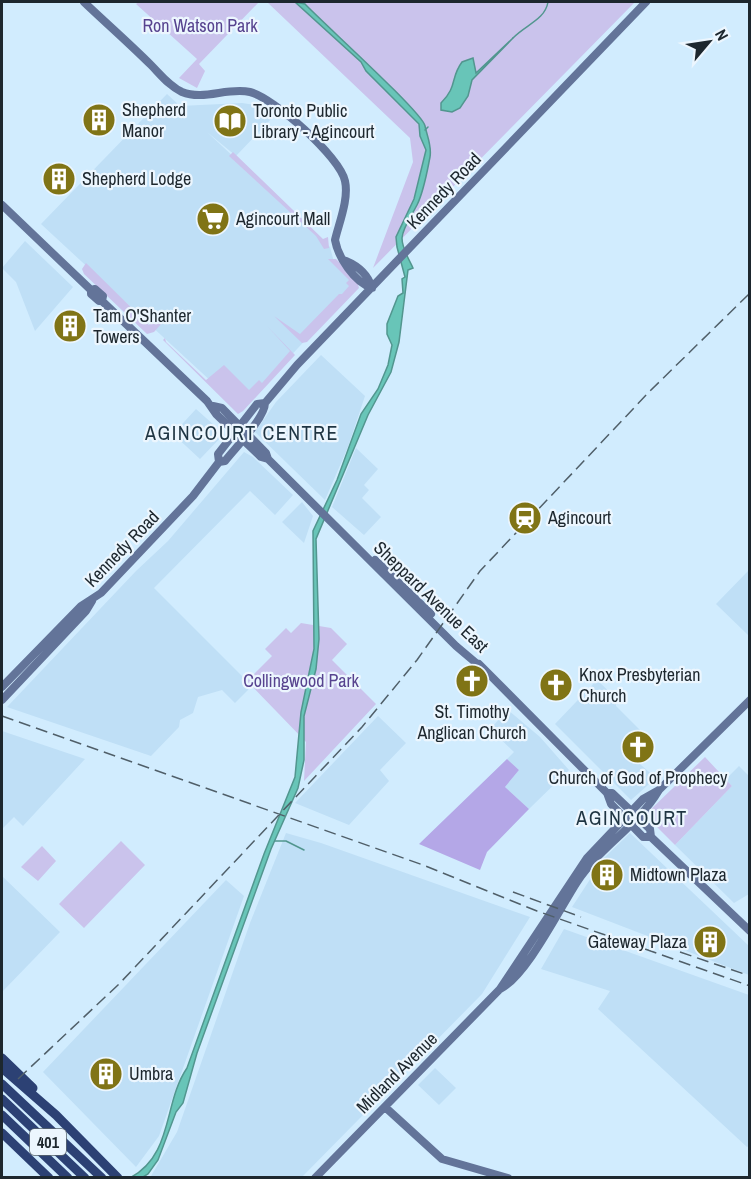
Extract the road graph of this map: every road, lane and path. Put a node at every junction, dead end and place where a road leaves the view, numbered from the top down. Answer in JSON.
{"nodes":[{"id":1,"x":84,"y":2,"type":"edge"},
{"id":2,"x":646,"y":2,"type":"edge"},
{"id":3,"x":2,"y":205,"type":"edge"},
{"id":4,"x":372,"y":288,"type":"junction"},
{"id":5,"x":265,"y":403,"type":"junction"},
{"id":6,"x":238,"y":430,"type":"junction"},
{"id":7,"x":245,"y":437,"type":"junction"},
{"id":8,"x":219,"y":462,"type":"junction"},
{"id":9,"x":92,"y":601,"type":"junction"},
{"id":10,"x":2,"y":687,"type":"edge"},
{"id":11,"x":2,"y":700,"type":"edge"},
{"id":12,"x":750,"y":700,"type":"edge"},
{"id":13,"x":660,"y":790,"type":"junction"},
{"id":14,"x":607,"y":793,"type":"junction"},
{"id":15,"x":631,"y":812,"type":"junction"},
{"id":16,"x":624,"y":818,"type":"junction"},
{"id":17,"x":638,"y":819,"type":"junction"},
{"id":18,"x":631,"y":826,"type":"junction"},
{"id":19,"x":651,"y":837,"type":"junction"},
{"id":20,"x":750,"y":931,"type":"edge"},
{"id":21,"x":500,"y":989,"type":"junction"},
{"id":22,"x":2,"y":1058,"type":"edge"},
{"id":23,"x":2,"y":1068,"type":"edge"},
{"id":24,"x":16,"y":1076,"type":"junction"},
{"id":25,"x":3,"y":1086,"type":"edge"},
{"id":26,"x":2,"y":1099,"type":"edge"},
{"id":27,"x":385,"y":1107,"type":"junction"},
{"id":28,"x":2,"y":1115,"type":"edge"},
{"id":29,"x":2,"y":1133,"type":"edge"},
{"id":30,"x":2,"y":1142,"type":"edge"},
{"id":31,"x":20,"y":1151,"type":"junction"},
{"id":32,"x":49,"y":1178,"type":"edge"},
{"id":33,"x":68,"y":1178,"type":"edge"},
{"id":34,"x":85,"y":1178,"type":"edge"},
{"id":35,"x":102,"y":1178,"type":"edge"},
{"id":36,"x":118,"y":1178,"type":"edge"},
{"id":37,"x":315,"y":1178,"type":"edge"},
{"id":38,"x":508,"y":1178,"type":"edge"}],
"edges":[{"from":1,"to":4,"type":"main road"},
{"from":2,"to":4,"type":"main road","name":"Kennedy Road"},
{"from":3,"to":6,"type":"main road","name":"Sheppard Avenue East"},
{"from":4,"to":5,"type":"main road","name":"Kennedy Road"},
{"from":5,"to":6,"type":"main road","name":"Kennedy Road"},
{"from":5,"to":7,"type":"main road","name":"Kennedy Road"},
{"from":6,"to":7,"type":"main road","name":"Sheppard Avenue East"},
{"from":6,"to":8,"type":"main road","name":"Kennedy Road"},
{"from":7,"to":8,"type":"main road","name":"Kennedy Road"},
{"from":7,"to":14,"type":"main road","name":"Sheppard Avenue East"},
{"from":8,"to":9,"type":"main road","name":"Kennedy Road"},
{"from":9,"to":10,"type":"main road","name":"Kennedy Road"},
{"from":9,"to":11,"type":"main road","name":"Kennedy Road"},
{"from":12,"to":13,"type":"main road","name":"Midland Avenue"},
{"from":13,"to":15,"type":"main road","name":"Midland Avenue"},
{"from":13,"to":17,"type":"main road","name":"Midland Avenue"},
{"from":14,"to":15,"type":"main road","name":"Sheppard Avenue East"},
{"from":14,"to":16,"type":"main road","name":"Sheppard Avenue East"},
{"from":15,"to":16,"type":"main road","name":"Midland Avenue"},
{"from":15,"to":17,"type":"main road","name":"Sheppard Avenue East"},
{"from":16,"to":18,"type":"main road","name":"Sheppard Avenue East"},
{"from":16,"to":21,"type":"main road","name":"Midland Avenue"},
{"from":17,"to":18,"type":"main road","name":"Midland Avenue"},
{"from":17,"to":19,"type":"main road","name":"Sheppard Avenue East"},
{"from":18,"to":19,"type":"main road","name":"Sheppard Avenue East"},
{"from":18,"to":21,"type":"main road","name":"Midland Avenue"},
{"from":19,"to":20,"type":"main road","name":"Sheppard Avenue East"},
{"from":21,"to":27,"type":"main road","name":"Midland Avenue"},
{"from":22,"to":24,"type":"highway"},
{"from":23,"to":24,"type":"highway"},
{"from":24,"to":36,"type":"highway","number":"401"},
{"from":25,"to":35,"type":"highway"},
{"from":26,"to":34,"type":"highway","number":"401"},
{"from":27,"to":37,"type":"main road","name":"Midland Avenue"},
{"from":27,"to":38,"type":"main road"},
{"from":28,"to":33,"type":"highway","number":"401"},
{"from":29,"to":31,"type":"highway","number":"401"},
{"from":30,"to":31,"type":"highway"},
{"from":31,"to":32,"type":"highway","number":"401"}]}
